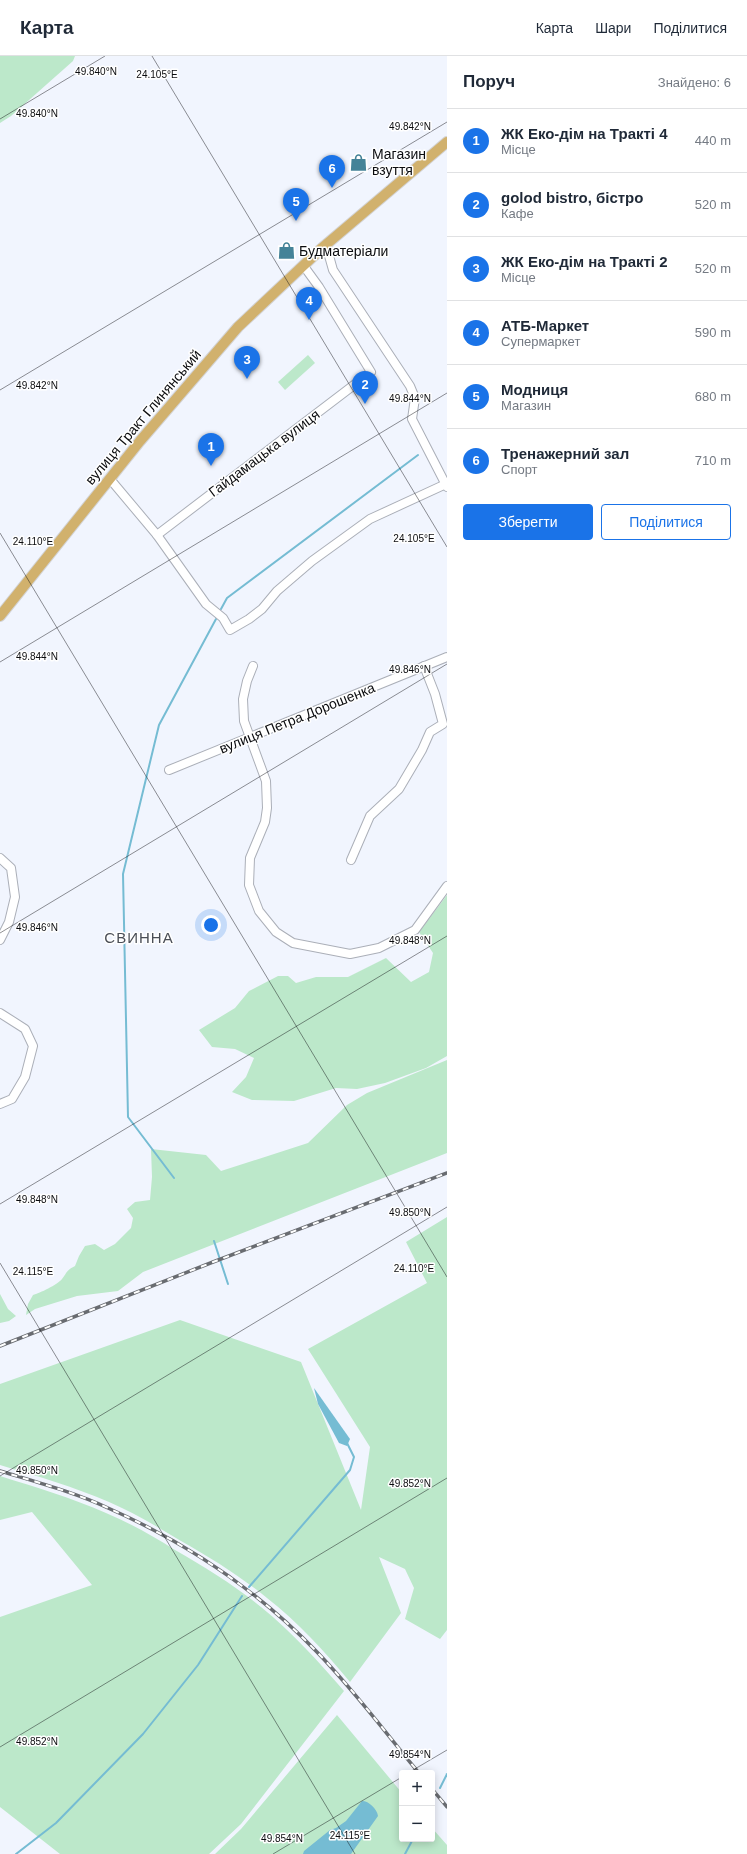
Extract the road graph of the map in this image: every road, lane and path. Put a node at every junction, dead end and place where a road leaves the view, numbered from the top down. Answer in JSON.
{"nodes":[{"id":1,"x":447,"y":142,"type":"edge"},
{"id":2,"x":324,"y":246,"type":"junction"},
{"id":3,"x":303,"y":265,"type":"junction"},
{"id":4,"x":110,"y":479,"type":"junction"},
{"id":5,"x":446,"y":486,"type":"edge"},
{"id":6,"x":157,"y":535,"type":"junction"},
{"id":7,"x":0,"y":616,"type":"edge"},
{"id":8,"x":447,"y":657,"type":"edge"},
{"id":9,"x":253,"y":666,"type":"dead end"},
{"id":10,"x":424,"y":666,"type":"junction"},
{"id":11,"x":249,"y":738,"type":"junction"},
{"id":12,"x":169,"y":770,"type":"dead end"},
{"id":13,"x":0,"y":858,"type":"edge"},
{"id":14,"x":351,"y":860,"type":"dead end"},
{"id":15,"x":447,"y":886,"type":"edge"},
{"id":16,"x":0,"y":940,"type":"edge"},
{"id":17,"x":0,"y":1012,"type":"edge"},
{"id":18,"x":0,"y":1104,"type":"edge"}],
"edges":[{"from":1,"to":2,"type":"main road","name":"вулиця Тракт Глинянський"},
{"from":2,"to":3,"type":"main road","name":"вулиця Тракт Глинянський"},
{"from":2,"to":5,"type":"street"},
{"from":3,"to":4,"type":"main road","name":"вулиця Тракт Глинянський"},
{"from":3,"to":6,"type":"street","name":"Гайдамацька вулиця"},
{"from":4,"to":6,"type":"street"},
{"from":4,"to":7,"type":"main road","name":"вулиця Тракт Глинянський"},
{"from":5,"to":6,"type":"street"},
{"from":8,"to":10,"type":"street","name":"вулиця Петра Дорошенка"},
{"from":9,"to":11,"type":"street"},
{"from":10,"to":11,"type":"street","name":"вулиця Петра Дорошенка"},
{"from":10,"to":14,"type":"street"},
{"from":11,"to":12,"type":"street","name":"вулиця Петра Дорошенка"},
{"from":11,"to":15,"type":"street"},
{"from":13,"to":16,"type":"street"},
{"from":17,"to":18,"type":"street"}]}
